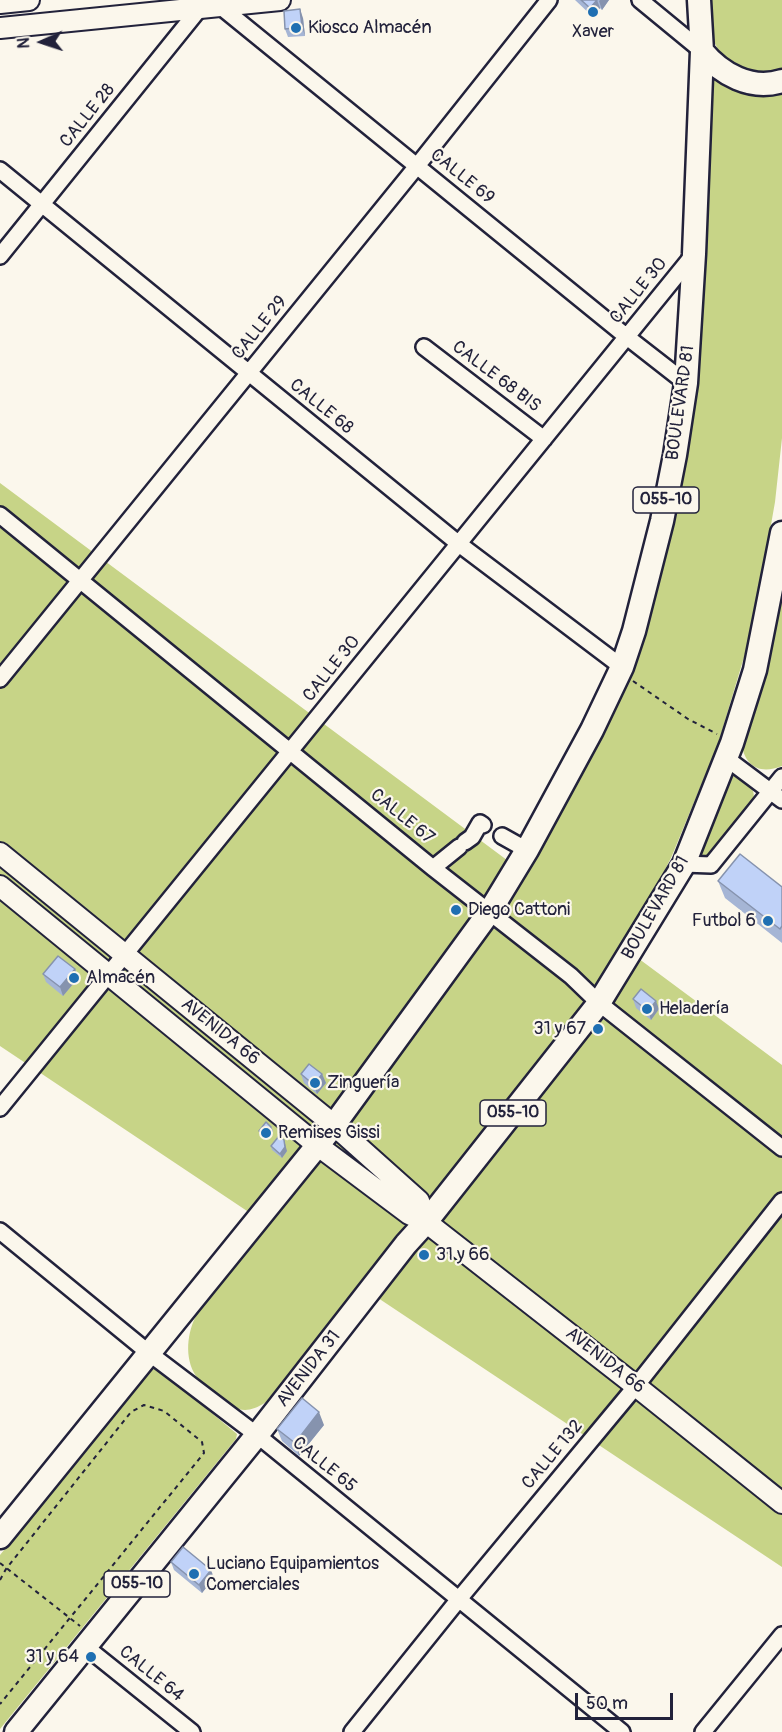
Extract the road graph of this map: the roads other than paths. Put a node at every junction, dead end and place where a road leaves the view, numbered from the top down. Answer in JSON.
{"nodes":[{"id":1,"x":29,"y":0,"type":"edge"},
{"id":2,"x":280,"y":0,"type":"edge"},
{"id":3,"x":549,"y":0,"type":"edge"},
{"id":4,"x":639,"y":0,"type":"edge"},
{"id":5,"x":699,"y":0,"type":"edge"},
{"id":6,"x":0,"y":3,"type":"edge"},
{"id":7,"x":210,"y":4,"type":"edge"},
{"id":8,"x":0,"y":28,"type":"edge"},
{"id":9,"x":702,"y":51,"type":"junction"},
{"id":10,"x":782,"y":81,"type":"edge"},
{"id":11,"x":417,"y":166,"type":"junction"},
{"id":12,"x":0,"y":170,"type":"edge"},
{"id":13,"x":42,"y":204,"type":"junction"},
{"id":14,"x":694,"y":254,"type":"junction"},
{"id":15,"x":0,"y":256,"type":"edge"},
{"id":16,"x":627,"y":337,"type":"junction"},
{"id":17,"x":424,"y":347,"type":"dead end"},
{"id":18,"x":249,"y":373,"type":"junction"},
{"id":19,"x":686,"y":383,"type":"junction"},
{"id":20,"x":544,"y":438,"type":"junction"},
{"id":21,"x":0,"y":514,"type":"edge"},
{"id":22,"x":459,"y":544,"type":"junction"},
{"id":23,"x":781,"y":545,"type":"edge"},
{"id":24,"x":80,"y":580,"type":"junction"},
{"id":25,"x":621,"y":669,"type":"junction"},
{"id":26,"x":0,"y":679,"type":"edge"},
{"id":27,"x":729,"y":750,"type":"junction"},
{"id":28,"x":290,"y":751,"type":"junction"},
{"id":29,"x":782,"y":777,"type":"edge"},
{"id":30,"x":776,"y":795,"type":"edge"},
{"id":31,"x":483,"y":825,"type":"dead end"},
{"id":32,"x":502,"y":836,"type":"dead end"},
{"id":33,"x":527,"y":850,"type":"junction"},
{"id":34,"x":0,"y":853,"type":"edge"},
{"id":35,"x":684,"y":864,"type":"junction"},
{"id":36,"x":433,"y":868,"type":"junction"},
{"id":37,"x":0,"y":886,"type":"edge"},
{"id":38,"x":490,"y":911,"type":"junction"},
{"id":39,"x":125,"y":954,"type":"junction"},
{"id":40,"x":108,"y":975,"type":"junction"},
{"id":41,"x":599,"y":1003,"type":"junction"},
{"id":42,"x":0,"y":1108,"type":"edge"},
{"id":43,"x":334,"y":1125,"type":"junction"},
{"id":44,"x":317,"y":1145,"type":"junction"},
{"id":45,"x":782,"y":1148,"type":"edge"},
{"id":46,"x":782,"y":1201,"type":"edge"},
{"id":47,"x":426,"y":1222,"type":"junction"},
{"id":48,"x":0,"y":1231,"type":"edge"},
{"id":49,"x":149,"y":1353,"type":"junction"},
{"id":50,"x":636,"y":1386,"type":"junction"},
{"id":51,"x":257,"y":1436,"type":"junction"},
{"id":52,"x":782,"y":1503,"type":"edge"},
{"id":53,"x":0,"y":1537,"type":"edge"},
{"id":54,"x":459,"y":1599,"type":"junction"},
{"id":55,"x":782,"y":1635,"type":"edge"},
{"id":56,"x":90,"y":1643,"type":"junction"},
{"id":57,"x":16,"y":1732,"type":"edge"},
{"id":58,"x":192,"y":1732,"type":"edge"},
{"id":59,"x":352,"y":1732,"type":"edge"},
{"id":60,"x":621,"y":1732,"type":"edge"},
{"id":61,"x":704,"y":1732,"type":"edge"}],
"edges":[{"from":1,"to":6,"type":"main road"},
{"from":2,"to":7,"type":"main road"},
{"from":3,"to":11,"type":"street","name":"CALLE 29"},
{"from":4,"to":9,"type":"street"},
{"from":5,"to":9,"type":"highway","name":"BOULEVARD 81","number":"055-10"},
{"from":7,"to":8,"type":"main road"},
{"from":7,"to":11,"type":"street","name":"CALLE 69"},
{"from":7,"to":13,"type":"street","name":"CALLE 28"},
{"from":9,"to":10,"type":"highway"},
{"from":9,"to":14,"type":"highway","name":"BOULEVARD 81","number":"055-10"},
{"from":11,"to":16,"type":"street","name":"CALLE 69"},
{"from":11,"to":18,"type":"street","name":"CALLE 29"},
{"from":12,"to":13,"type":"street","name":"CALLE 68"},
{"from":13,"to":15,"type":"street","name":"CALLE 28"},
{"from":13,"to":18,"type":"street","name":"CALLE 68"},
{"from":14,"to":16,"type":"street","name":"CALLE 30"},
{"from":14,"to":19,"type":"highway","name":"BOULEVARD 81","number":"055-10"},
{"from":16,"to":19,"type":"street","name":"CALLE 69"},
{"from":16,"to":20,"type":"street","name":"CALLE 30"},
{"from":17,"to":20,"type":"street","name":"CALLE 68 BIS"},
{"from":18,"to":22,"type":"street","name":"CALLE 68"},
{"from":18,"to":24,"type":"street","name":"CALLE 29"},
{"from":19,"to":25,"type":"highway","name":"BOULEVARD 81","number":"055-10"},
{"from":20,"to":22,"type":"street","name":"CALLE 30"},
{"from":21,"to":24,"type":"street","name":"CALLE 67"},
{"from":22,"to":25,"type":"street","name":"CALLE 68"},
{"from":22,"to":28,"type":"street","name":"CALLE 30"},
{"from":23,"to":27,"type":"highway","name":"BOULEVARD 81","number":"055-10"},
{"from":24,"to":26,"type":"street","name":"CALLE 29"},
{"from":24,"to":28,"type":"street","name":"CALLE 67"},
{"from":25,"to":33,"type":"highway","name":"BOULEVARD 81","number":"055-10"},
{"from":27,"to":30,"type":"street"},
{"from":27,"to":35,"type":"highway","name":"BOULEVARD 81","number":"055-10"},
{"from":28,"to":36,"type":"street","name":"CALLE 67"},
{"from":28,"to":39,"type":"street","name":"CALLE 30"},
{"from":29,"to":30,"type":"street"},
{"from":30,"to":35,"type":"street"},
{"from":31,"to":36,"type":"street"},
{"from":32,"to":33,"type":"street"},
{"from":33,"to":38,"type":"highway","name":"BOULEVARD 81","number":"055-10"},
{"from":34,"to":39,"type":"main road","name":"AVENIDA 66"},
{"from":35,"to":41,"type":"highway","name":"BOULEVARD 81","number":"055-10"},
{"from":36,"to":38,"type":"street","name":"CALLE 67"},
{"from":37,"to":40,"type":"main road","name":"AVENIDA 66"},
{"from":38,"to":41,"type":"street","name":"CALLE 67"},
{"from":38,"to":43,"type":"highway","number":"055-10"},
{"from":39,"to":40,"type":"street","name":"CALLE 30"},
{"from":39,"to":43,"type":"main road","name":"AVENIDA 66"},
{"from":40,"to":42,"type":"street","name":"CALLE 30"},
{"from":40,"to":44,"type":"main road","name":"AVENIDA 66"},
{"from":41,"to":45,"type":"street","name":"CALLE 67"},
{"from":41,"to":47,"type":"highway","name":"AVENIDA 31","number":"055-10"},
{"from":43,"to":44,"type":"highway","number":"055-10"},
{"from":43,"to":47,"type":"main road","name":"AVENIDA 66"},
{"from":44,"to":47,"type":"main road","name":"AVENIDA 66"},
{"from":44,"to":49,"type":"highway","number":"055-10"},
{"from":46,"to":50,"type":"street","name":"CALLE 132"},
{"from":47,"to":50,"type":"main road","name":"AVENIDA 66"},
{"from":47,"to":51,"type":"highway","name":"AVENIDA 31","number":"055-10"},
{"from":48,"to":49,"type":"street","name":"CALLE 65"},
{"from":49,"to":51,"type":"street","name":"CALLE 65"},
{"from":49,"to":53,"type":"highway","number":"055-10"},
{"from":50,"to":52,"type":"main road","name":"AVENIDA 66"},
{"from":50,"to":54,"type":"street","name":"CALLE 132"},
{"from":51,"to":54,"type":"street","name":"CALLE 65"},
{"from":51,"to":56,"type":"highway","name":"AVENIDA 31","number":"055-10"},
{"from":54,"to":59,"type":"street","name":"CALLE 132"},
{"from":54,"to":60,"type":"street","name":"CALLE 65"},
{"from":55,"to":61,"type":"street"},
{"from":56,"to":57,"type":"highway","name":"AVENIDA 31","number":"055-10"},
{"from":56,"to":58,"type":"street","name":"CALLE 64"}]}
